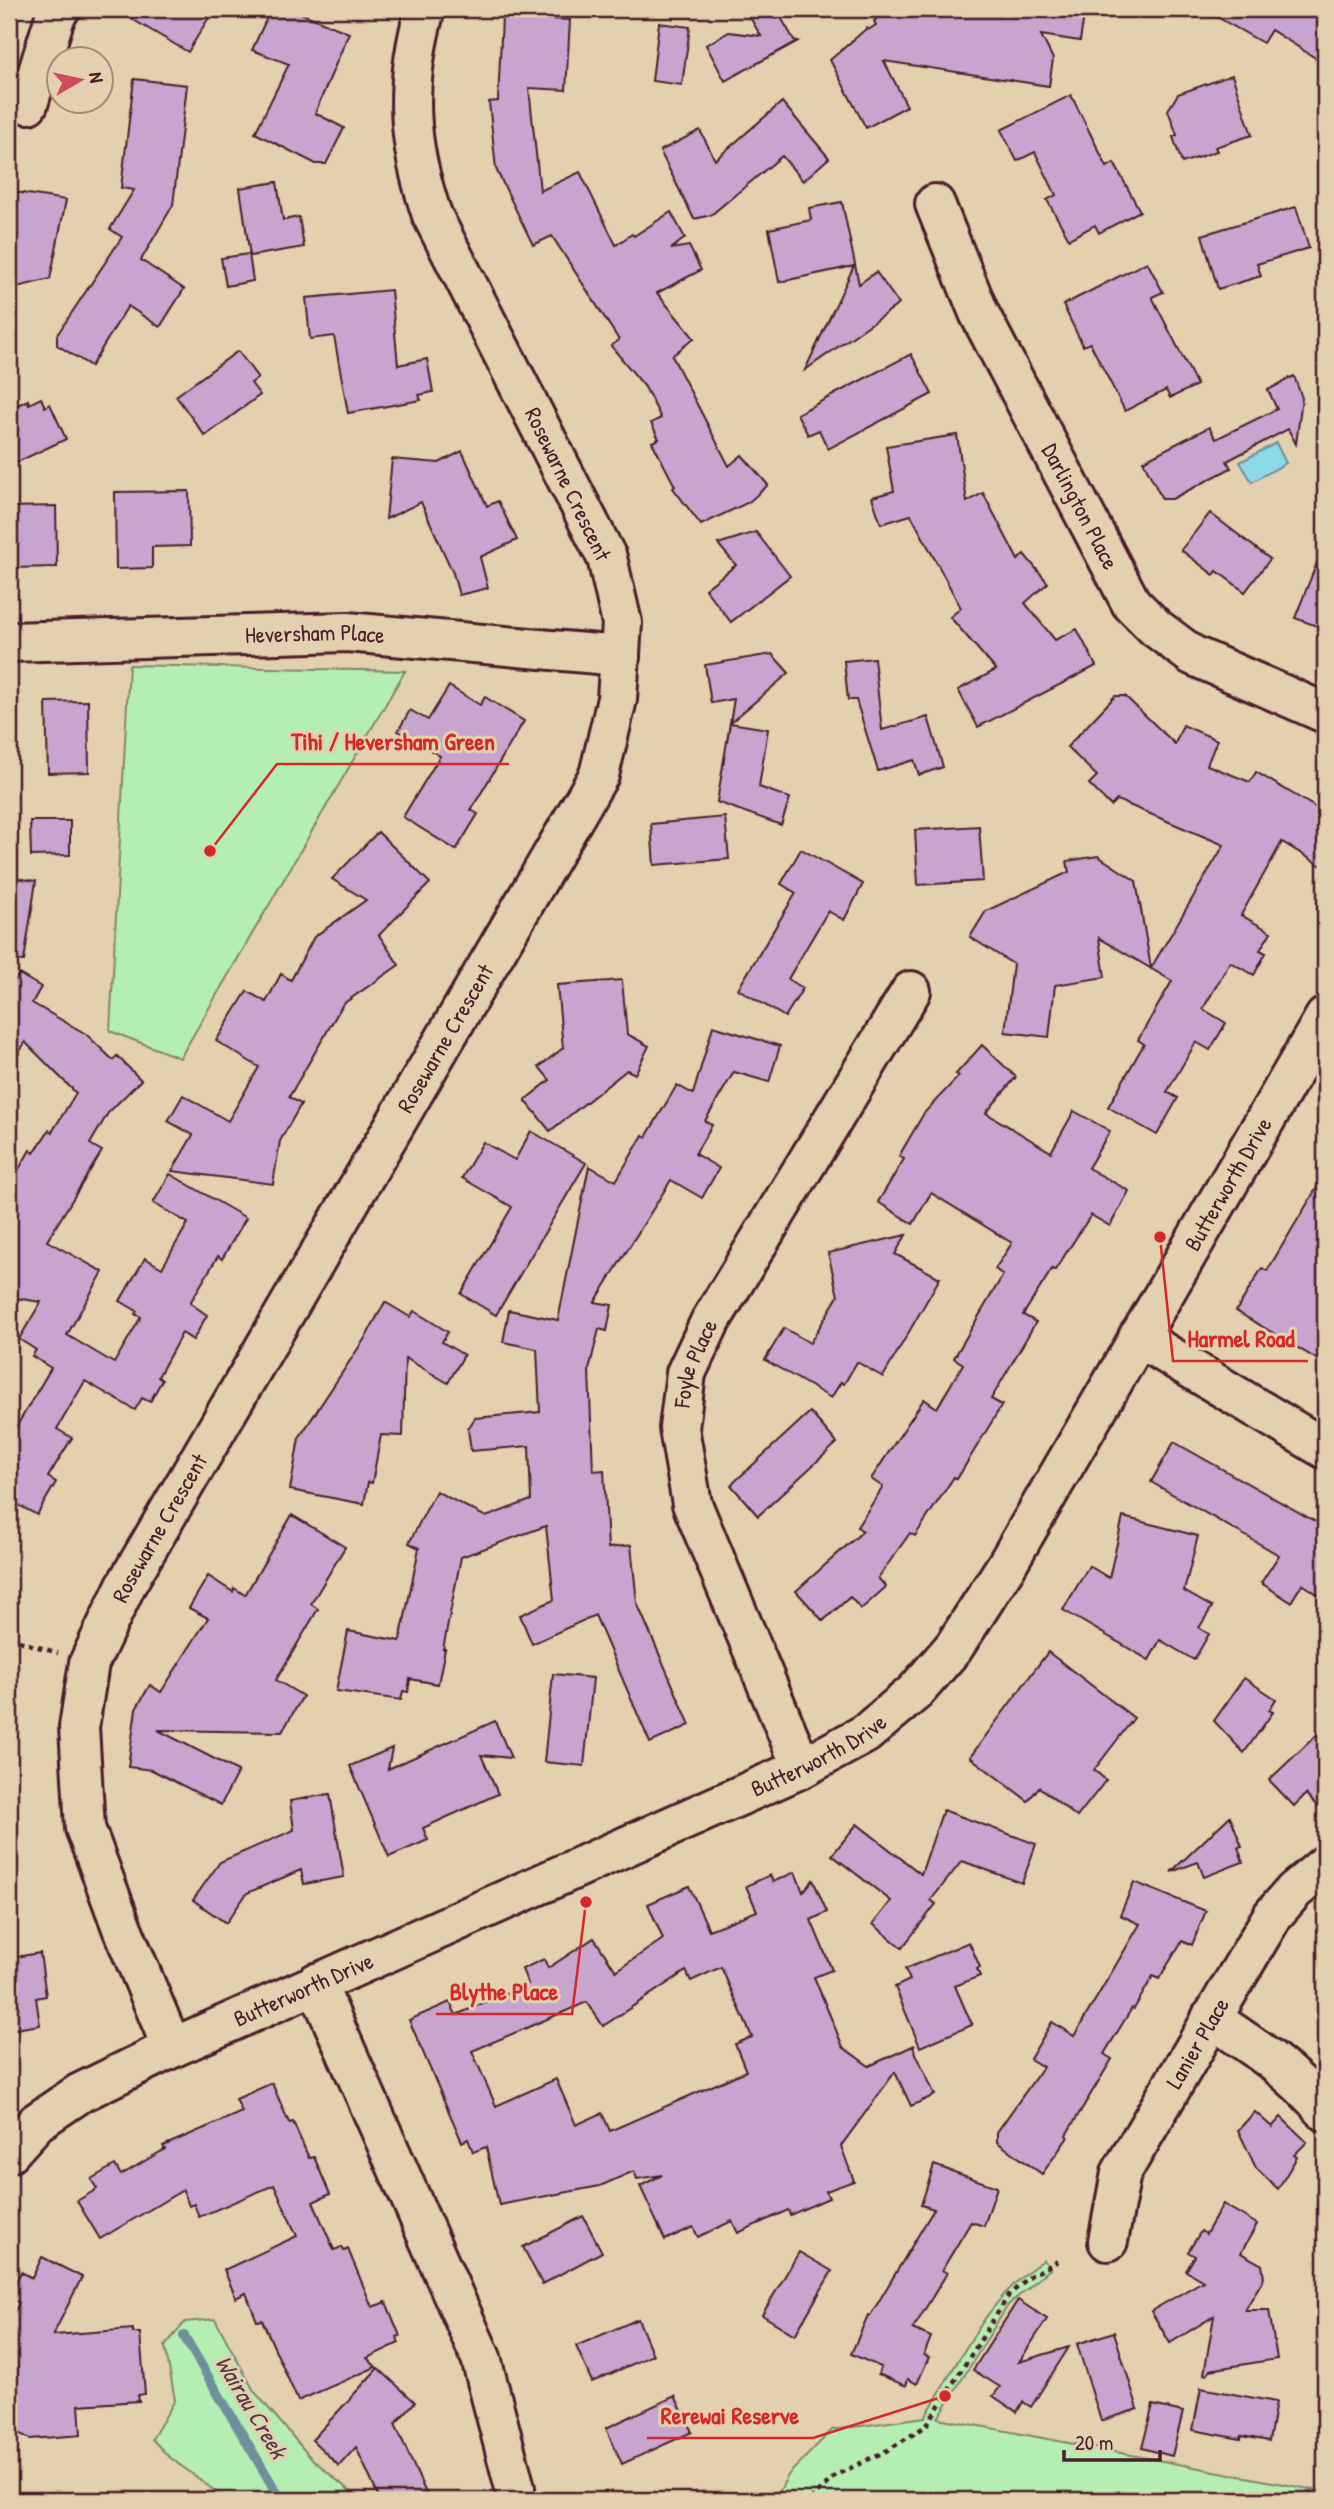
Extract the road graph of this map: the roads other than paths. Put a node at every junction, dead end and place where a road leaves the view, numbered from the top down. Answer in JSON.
{"nodes":[{"id":1,"x":60,"y":9,"type":"edge"},
{"id":2,"x":425,"y":9,"type":"edge"},
{"id":3,"x":28,"y":104,"type":"dead end"},
{"id":4,"x":935,"y":204,"type":"dead end"},
{"id":5,"x":9,"y":642,"type":"edge"},
{"id":6,"x":620,"y":656,"type":"junction"},
{"id":7,"x":1325,"y":713,"type":"edge"},
{"id":8,"x":911,"y":991,"type":"dead end"},
{"id":9,"x":1325,"y":1017,"type":"edge"},
{"id":10,"x":1138,"y":1337,"type":"junction"},
{"id":11,"x":1325,"y":1449,"type":"edge"},
{"id":12,"x":802,"y":1768,"type":"junction"},
{"id":13,"x":1325,"y":1865,"type":"edge"},
{"id":14,"x":316,"y":1983,"type":"junction"},
{"id":15,"x":1211,"y":2018,"type":"junction"},
{"id":16,"x":172,"y":2048,"type":"junction"},
{"id":17,"x":1325,"y":2111,"type":"edge"},
{"id":18,"x":9,"y":2153,"type":"edge"},
{"id":19,"x":1108,"y":2241,"type":"dead end"},
{"id":20,"x":515,"y":2488,"type":"dead end"}],
"edges":[{"from":1,"to":3,"type":"street"},
{"from":2,"to":6,"type":"street","name":"Rosewarne Crescent"},
{"from":4,"to":7,"type":"street","name":"Darlington Place"},
{"from":5,"to":6,"type":"street","name":"Heversham Place"},
{"from":6,"to":16,"type":"street","name":"Rosewarne Crescent"},
{"from":8,"to":12,"type":"street","name":"Foyle Place"},
{"from":9,"to":10,"type":"street","name":"Butterworth Drive"},
{"from":10,"to":11,"type":"street"},
{"from":10,"to":12,"type":"street","name":"Butterworth Drive"},
{"from":12,"to":14,"type":"street","name":"Butterworth Drive"},
{"from":13,"to":15,"type":"street","name":"Lanier Place"},
{"from":14,"to":16,"type":"street","name":"Butterworth Drive"},
{"from":14,"to":20,"type":"street"},
{"from":15,"to":17,"type":"street"},
{"from":15,"to":19,"type":"street","name":"Lanier Place"},
{"from":16,"to":18,"type":"street","name":"Butterworth Drive"}]}
